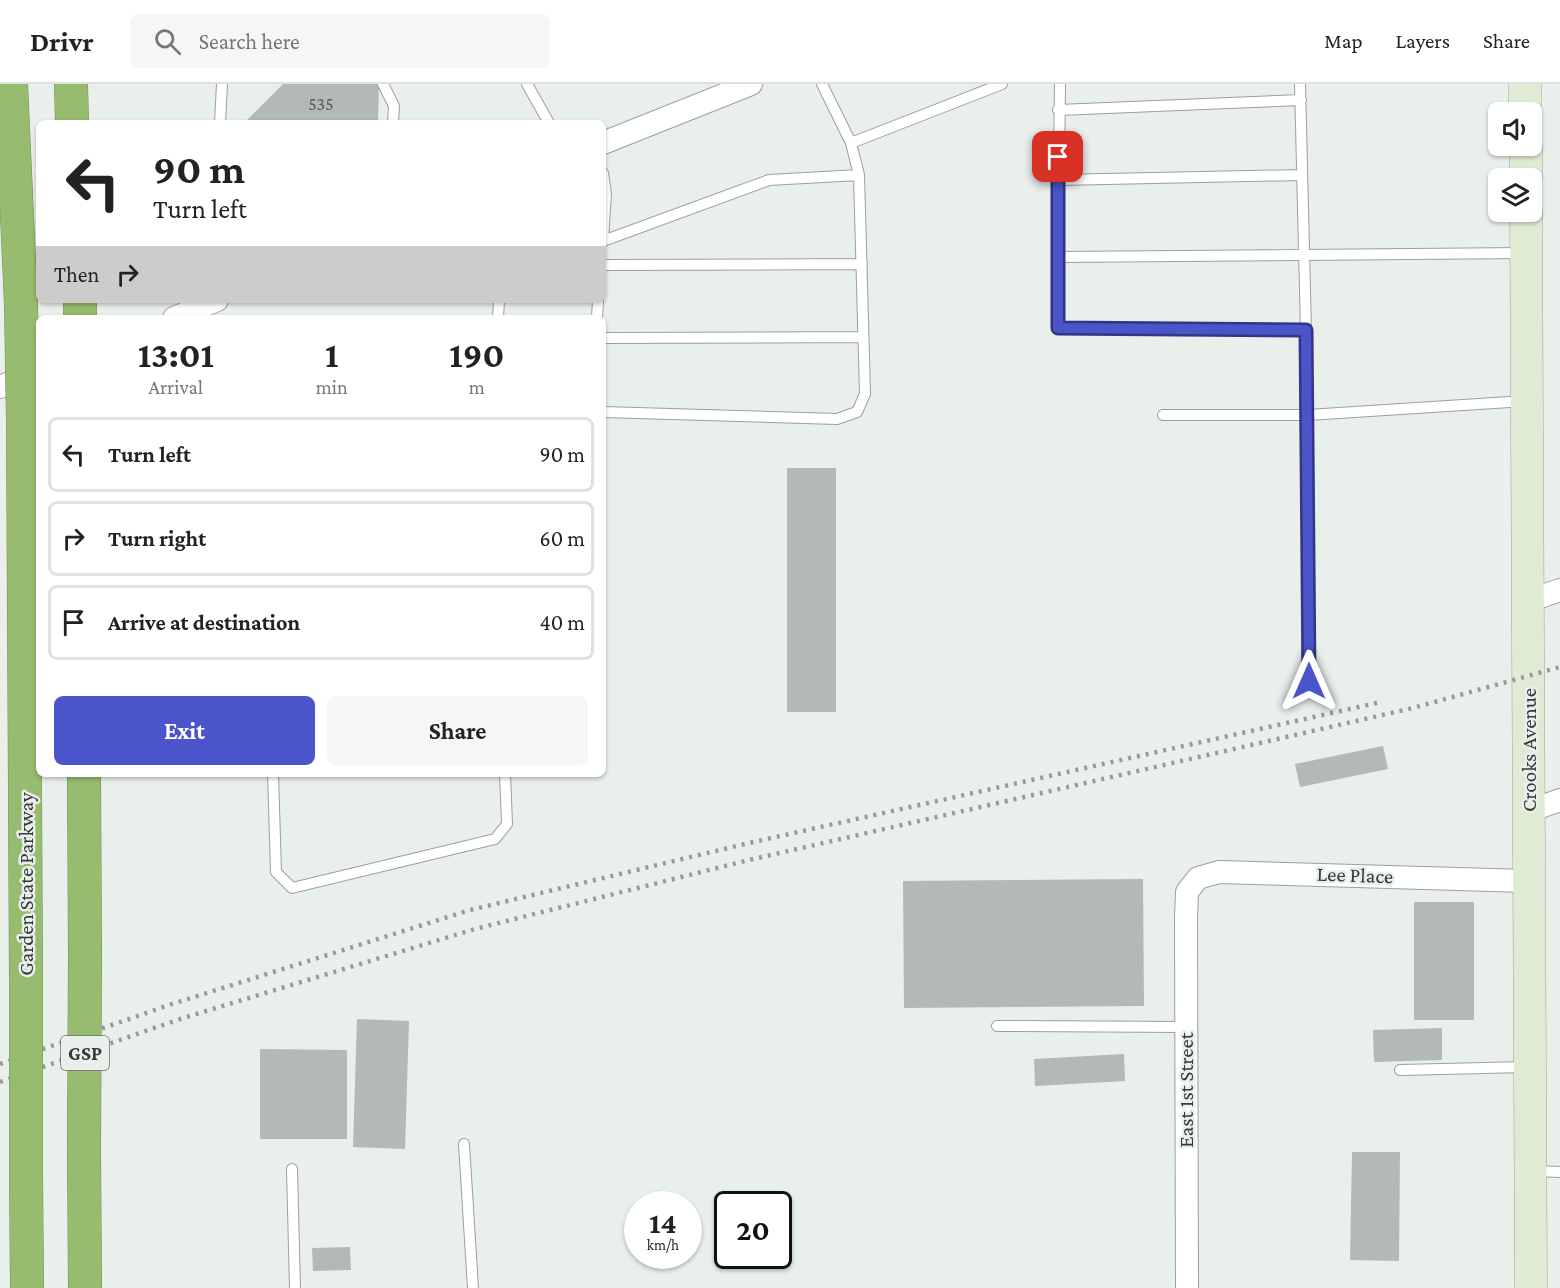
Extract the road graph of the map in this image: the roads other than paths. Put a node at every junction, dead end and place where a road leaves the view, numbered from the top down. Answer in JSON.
{"nodes":[{"id":1,"x":11,"y":84,"type":"edge"},
{"id":2,"x":70,"y":84,"type":"edge"},
{"id":3,"x":222,"y":84,"type":"edge"},
{"id":4,"x":383,"y":84,"type":"edge"},
{"id":5,"x":527,"y":84,"type":"edge"},
{"id":6,"x":751,"y":84,"type":"edge"},
{"id":7,"x":822,"y":84,"type":"edge"},
{"id":8,"x":1002,"y":84,"type":"edge"},
{"id":9,"x":1060,"y":84,"type":"edge"},
{"id":10,"x":1300,"y":84,"type":"edge"},
{"id":11,"x":1525,"y":84,"type":"edge"},
{"id":12,"x":1301,"y":100,"type":"junction"},
{"id":13,"x":1525,"y":102,"type":"edge"},
{"id":14,"x":1058,"y":110,"type":"junction"},
{"id":15,"x":72,"y":120,"type":"edge"},
{"id":16,"x":220,"y":120,"type":"edge"},
{"id":17,"x":393,"y":120,"type":"edge"},
{"id":18,"x":547,"y":120,"type":"edge"},
{"id":19,"x":606,"y":143,"type":"edge"},
{"id":20,"x":851,"y":143,"type":"junction"},
{"id":21,"x":859,"y":175,"type":"junction"},
{"id":22,"x":1302,"y":175,"type":"junction"},
{"id":23,"x":1058,"y":180,"type":"junction"},
{"id":24,"x":1526,"y":222,"type":"edge"},
{"id":25,"x":606,"y":239,"type":"edge"},
{"id":26,"x":1526,"y":253,"type":"junction"},
{"id":27,"x":1304,"y":255,"type":"junction"},
{"id":28,"x":1058,"y":257,"type":"junction"},
{"id":29,"x":861,"y":264,"type":"junction"},
{"id":30,"x":606,"y":265,"type":"edge"},
{"id":31,"x":212,"y":303,"type":"edge"},
{"id":32,"x":195,"y":314,"type":"edge"},
{"id":33,"x":1306,"y":330,"type":"junction"},
{"id":34,"x":863,"y":337,"type":"junction"},
{"id":35,"x":606,"y":338,"type":"edge"},
{"id":36,"x":36,"y":372,"type":"edge"},
{"id":37,"x":0,"y":387,"type":"edge"},
{"id":38,"x":1527,"y":401,"type":"junction"},
{"id":39,"x":606,"y":413,"type":"edge"},
{"id":40,"x":1163,"y":415,"type":"dead end"},
{"id":41,"x":1308,"y":415,"type":"junction"},
{"id":42,"x":1560,"y":590,"type":"edge"},
{"id":43,"x":1528,"y":601,"type":"junction"},
{"id":44,"x":1309,"y":681,"type":"dead end"},
{"id":45,"x":84,"y":777,"type":"edge"},
{"id":46,"x":273,"y":777,"type":"edge"},
{"id":47,"x":505,"y":777,"type":"edge"},
{"id":48,"x":1560,"y":800,"type":"edge"},
{"id":49,"x":1529,"y":811,"type":"junction"},
{"id":50,"x":1530,"y":881,"type":"junction"},
{"id":51,"x":1188,"y":892,"type":"joint"},
{"id":52,"x":998,"y":1026,"type":"dead end"},
{"id":53,"x":1186,"y":1027,"type":"junction"},
{"id":54,"x":1531,"y":1067,"type":"junction"},
{"id":55,"x":1400,"y":1070,"type":"dead end"},
{"id":56,"x":464,"y":1144,"type":"dead end"},
{"id":57,"x":292,"y":1169,"type":"dead end"},
{"id":58,"x":1545,"y":1172,"type":"edge"},
{"id":59,"x":27,"y":1288,"type":"edge"},
{"id":60,"x":85,"y":1288,"type":"edge"},
{"id":61,"x":295,"y":1288,"type":"edge"},
{"id":62,"x":472,"y":1288,"type":"edge"},
{"id":63,"x":1187,"y":1288,"type":"edge"},
{"id":64,"x":1531,"y":1288,"type":"edge"}],
"edges":[{"from":1,"to":59,"type":"highway","name":"Garden State Parkway","bridge":true},
{"from":2,"to":15,"type":"highway"},
{"from":3,"to":16,"type":"lane"},
{"from":4,"to":17,"type":"lane"},
{"from":5,"to":18,"type":"lane"},
{"from":6,"to":19,"type":"street"},
{"from":7,"to":20,"type":"lane"},
{"from":8,"to":20,"type":"lane"},
{"from":9,"to":14,"type":"lane"},
{"from":10,"to":12,"type":"lane"},
{"from":11,"to":13,"type":"street"},
{"from":12,"to":14,"type":"lane"},
{"from":12,"to":22,"type":"lane"},
{"from":14,"to":23,"type":"lane"},
{"from":20,"to":21,"type":"lane"},
{"from":21,"to":25,"type":"lane"},
{"from":21,"to":29,"type":"lane"},
{"from":22,"to":23,"type":"lane"},
{"from":22,"to":27,"type":"lane"},
{"from":23,"to":28,"type":"lane"},
{"from":24,"to":26,"type":"street","name":"Crooks Avenue"},
{"from":26,"to":27,"type":"lane"},
{"from":26,"to":38,"type":"street","name":"Crooks Avenue"},
{"from":27,"to":28,"type":"lane"},
{"from":27,"to":33,"type":"lane"},
{"from":28,"to":33,"type":"lane"},
{"from":29,"to":30,"type":"lane"},
{"from":29,"to":34,"type":"lane"},
{"from":31,"to":32,"type":"street"},
{"from":33,"to":41,"type":"lane"},
{"from":34,"to":35,"type":"lane"},
{"from":34,"to":39,"type":"lane"},
{"from":36,"to":37,"type":"street"},
{"from":38,"to":41,"type":"lane"},
{"from":38,"to":43,"type":"street","name":"Crooks Avenue"},
{"from":40,"to":41,"type":"lane"},
{"from":41,"to":44,"type":"lane"},
{"from":42,"to":43,"type":"street"},
{"from":43,"to":49,"type":"street","name":"Crooks Avenue"},
{"from":45,"to":60,"type":"highway","number":"GSP","bridge":true},
{"from":46,"to":47,"type":"lane"},
{"from":48,"to":49,"type":"street"},
{"from":49,"to":50,"type":"street","name":"Crooks Avenue"},
{"from":50,"to":51,"type":"street","name":"Lee Place"},
{"from":50,"to":54,"type":"street","name":"Crooks Avenue"},
{"from":51,"to":53,"type":"street","name":"East 1st Street"},
{"from":52,"to":53,"type":"lane"},
{"from":53,"to":63,"type":"street","name":"East 1st Street"},
{"from":54,"to":55,"type":"lane"},
{"from":54,"to":58,"type":"street","name":"Crooks Avenue"},
{"from":56,"to":62,"type":"lane"},
{"from":57,"to":61,"type":"lane"},
{"from":58,"to":64,"type":"street","name":"Crooks Avenue"}]}
